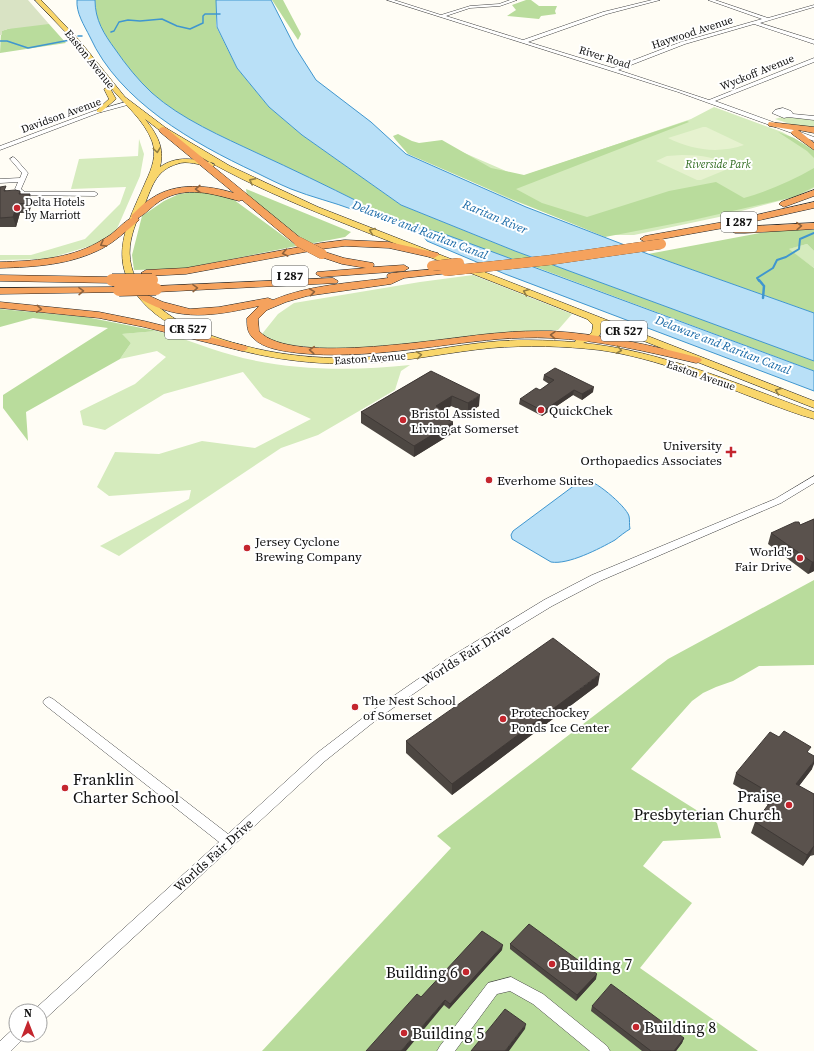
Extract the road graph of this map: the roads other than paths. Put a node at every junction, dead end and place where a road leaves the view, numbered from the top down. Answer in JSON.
{"nodes":[{"id":1,"x":388,"y":0,"type":"edge"},
{"id":2,"x":514,"y":0,"type":"edge"},
{"id":3,"x":658,"y":0,"type":"edge"},
{"id":4,"x":710,"y":0,"type":"edge"},
{"id":5,"x":40,"y":2,"type":"edge"},
{"id":6,"x":814,"y":6,"type":"edge"},
{"id":7,"x":442,"y":16,"type":"junction"},
{"id":8,"x":767,"y":19,"type":"junction"},
{"id":9,"x":755,"y":23,"type":"junction"},
{"id":10,"x":523,"y":42,"type":"junction"},
{"id":11,"x":814,"y":42,"type":"edge"},
{"id":12,"x":814,"y":60,"type":"edge"},
{"id":13,"x":613,"y":70,"type":"junction"},
{"id":14,"x":112,"y":85,"type":"junction"},
{"id":15,"x":708,"y":102,"type":"junction"},
{"id":16,"x":129,"y":103,"type":"junction"},
{"id":17,"x":99,"y":111,"type":"junction"},
{"id":18,"x":790,"y":115,"type":"dead end"},
{"id":19,"x":814,"y":118,"type":"edge"},
{"id":20,"x":772,"y":124,"type":"junction"},
{"id":21,"x":163,"y":130,"type":"junction"},
{"id":22,"x":814,"y":130,"type":"edge"},
{"id":23,"x":795,"y":132,"type":"junction"},
{"id":24,"x":814,"y":139,"type":"edge"},
{"id":25,"x":814,"y":146,"type":"edge"},
{"id":26,"x":0,"y":148,"type":"edge"},
{"id":27,"x":13,"y":159,"type":"dead end"},
{"id":28,"x":202,"y":163,"type":"junction"},
{"id":29,"x":233,"y":171,"type":"junction"},
{"id":30,"x":152,"y":178,"type":"junction"},
{"id":31,"x":22,"y":180,"type":"junction"},
{"id":32,"x":0,"y":181,"type":"edge"},
{"id":33,"x":814,"y":193,"type":"edge"},
{"id":34,"x":95,"y":194,"type":"dead end"},
{"id":35,"x":248,"y":202,"type":"junction"},
{"id":36,"x":814,"y":205,"type":"edge"},
{"id":37,"x":814,"y":213,"type":"edge"},
{"id":38,"x":135,"y":218,"type":"junction"},
{"id":39,"x":814,"y":226,"type":"edge"},
{"id":40,"x":735,"y":230,"type":"junction"},
{"id":41,"x":663,"y":240,"type":"junction"},
{"id":42,"x":434,"y":255,"type":"junction"},
{"id":43,"x":0,"y":265,"type":"edge"},
{"id":44,"x":430,"y":266,"type":"junction"},
{"id":45,"x":0,"y":274,"type":"edge"},
{"id":46,"x":400,"y":276,"type":"junction"},
{"id":47,"x":111,"y":277,"type":"junction"},
{"id":48,"x":0,"y":278,"type":"edge"},
{"id":49,"x":151,"y":281,"type":"junction"},
{"id":50,"x":0,"y":291,"type":"edge"},
{"id":51,"x":143,"y":296,"type":"junction"},
{"id":52,"x":286,"y":297,"type":"junction"},
{"id":53,"x":0,"y":305,"type":"edge"},
{"id":54,"x":591,"y":318,"type":"junction"},
{"id":55,"x":592,"y":337,"type":"junction"},
{"id":56,"x":566,"y":344,"type":"junction"},
{"id":57,"x":242,"y":348,"type":"junction"},
{"id":58,"x":696,"y":360,"type":"junction"},
{"id":59,"x":814,"y":413,"type":"edge"},
{"id":60,"x":814,"y":479,"type":"edge"},
{"id":61,"x":49,"y":702,"type":"dead end"},
{"id":62,"x":228,"y":841,"type":"junction"},
{"id":63,"x":48,"y":1007,"type":"edge"},
{"id":64,"x":8,"y":1043,"type":"edge"},
{"id":65,"x":0,"y":1051,"type":"edge"},
{"id":66,"x":445,"y":1051,"type":"edge"},
{"id":67,"x":602,"y":1051,"type":"edge"}],
"edges":[{"from":1,"to":7,"type":"street","name":"River Road"},
{"from":2,"to":7,"type":"street"},
{"from":3,"to":10,"type":"street"},
{"from":4,"to":8,"type":"street"},
{"from":5,"to":14,"type":"main road","name":"Easton Avenue","number":"CR 527"},
{"from":6,"to":8,"type":"street"},
{"from":7,"to":10,"type":"street","name":"River Road"},
{"from":8,"to":9,"type":"street","name":"Haywood Avenue"},
{"from":9,"to":11,"type":"street"},
{"from":9,"to":13,"type":"street","name":"Haywood Avenue"},
{"from":10,"to":13,"type":"street","name":"River Road"},
{"from":12,"to":15,"type":"street","name":"Wyckoff Avenue"},
{"from":13,"to":15,"type":"street","name":"River Road"},
{"from":14,"to":16,"type":"main road","name":"Easton Avenue","number":"CR 527"},
{"from":14,"to":17,"type":"main road"},
{"from":15,"to":20,"type":"street","name":"River Road"},
{"from":16,"to":17,"type":"street","name":"Davidson Avenue"},
{"from":16,"to":21,"type":"main road","name":"Easton Avenue","number":"CR 527"},
{"from":16,"to":30,"type":"main road","name":"Easton Avenue","number":"CR 527","one_way":true},
{"from":17,"to":26,"type":"street","name":"Davidson Avenue"},
{"from":18,"to":19,"type":"street"},
{"from":20,"to":22,"type":"highway"},
{"from":20,"to":23,"type":"street","name":"River Road"},
{"from":21,"to":28,"type":"highway"},
{"from":21,"to":29,"type":"main road","name":"Easton Avenue","number":"CR 527"},
{"from":23,"to":24,"type":"street","name":"River Road"},
{"from":23,"to":25,"type":"highway"},
{"from":27,"to":31,"type":"street"},
{"from":28,"to":29,"type":"main road"},
{"from":28,"to":30,"type":"main road"},
{"from":28,"to":35,"type":"highway"},
{"from":42,"to":29,"type":"main road","name":"Easton Avenue","number":"CR 527","one_way":true},
{"from":30,"to":38,"type":"main road","name":"Easton Avenue","number":"CR 527"},
{"from":31,"to":32,"type":"street"},
{"from":31,"to":34,"type":"street"},
{"from":33,"to":41,"type":"highway"},
{"from":35,"to":38,"type":"highway","one_way":true},
{"from":35,"to":44,"type":"highway","bridge":true},
{"from":36,"to":41,"type":"highway","number":"I 287"},
{"from":37,"to":40,"type":"highway","number":"I 287"},
{"from":38,"to":43,"type":"highway","one_way":true},
{"from":38,"to":51,"type":"main road","name":"Easton Avenue","number":"CR 527"},
{"from":40,"to":39,"type":"highway","one_way":true},
{"from":40,"to":41,"type":"highway","number":"I 287"},
{"from":41,"to":44,"type":"highway","number":"I 287","bridge":true},
{"from":41,"to":46,"type":"highway","number":"I 287","bridge":true},
{"from":42,"to":49,"type":"highway","one_way":true},
{"from":54,"to":42,"type":"main road","name":"Easton Avenue","number":"CR 527","one_way":true},
{"from":44,"to":49,"type":"highway","number":"I 287"},
{"from":45,"to":47,"type":"highway"},
{"from":49,"to":46,"type":"highway","number":"I 287","one_way":true},
{"from":52,"to":46,"type":"highway","one_way":true},
{"from":47,"to":48,"type":"highway","number":"I 287"},
{"from":47,"to":49,"type":"highway","number":"I 287","bridge":true},
{"from":50,"to":49,"type":"highway","number":"I 287","one_way":true,"bridge":true},
{"from":51,"to":52,"type":"highway"},
{"from":51,"to":57,"type":"main road","name":"Easton Avenue","number":"CR 527"},
{"from":55,"to":52,"type":"highway","one_way":true},
{"from":53,"to":57,"type":"highway","one_way":true},
{"from":54,"to":55,"type":"main road"},
{"from":54,"to":58,"type":"main road","name":"Easton Avenue","number":"CR 527"},
{"from":55,"to":56,"type":"main road"},
{"from":55,"to":58,"type":"highway"},
{"from":57,"to":56,"type":"main road","name":"Easton Avenue","number":"CR 527","one_way":true},
{"from":56,"to":59,"type":"main road","name":"Easton Avenue","number":"CR 527","one_way":true},
{"from":59,"to":58,"type":"main road","name":"Easton Avenue","number":"CR 527","one_way":true},
{"from":60,"to":62,"type":"street","name":"Worlds Fair Drive"},
{"from":61,"to":62,"type":"street"},
{"from":62,"to":63,"type":"street","name":"Worlds Fair Drive"},
{"from":64,"to":65,"type":"street"},
{"from":66,"to":67,"type":"street"}]}
